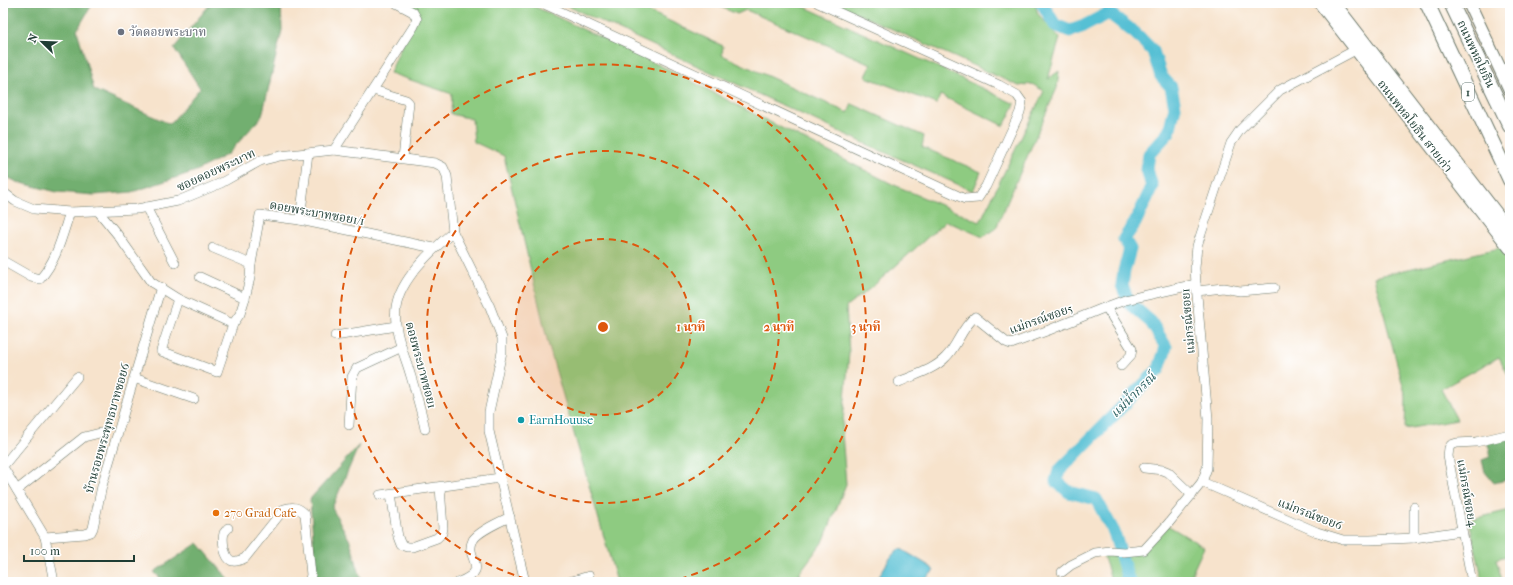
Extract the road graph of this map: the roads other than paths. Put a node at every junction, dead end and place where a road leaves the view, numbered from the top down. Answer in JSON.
{"nodes":[{"id":1,"x":396,"y":3,"type":"edge"},
{"id":2,"x":542,"y":3,"type":"edge"},
{"id":3,"x":818,"y":3,"type":"edge"},
{"id":4,"x":1320,"y":3,"type":"edge"},
{"id":5,"x":1334,"y":3,"type":"edge"},
{"id":6,"x":1427,"y":3,"type":"edge"},
{"id":7,"x":1452,"y":3,"type":"edge"},
{"id":8,"x":1469,"y":3,"type":"edge"},
{"id":9,"x":1360,"y":47,"type":"junction"},
{"id":10,"x":373,"y":90,"type":"junction"},
{"id":11,"x":1510,"y":90,"type":"edge"},
{"id":12,"x":1510,"y":126,"type":"edge"},
{"id":13,"x":334,"y":150,"type":"junction"},
{"id":14,"x":308,"y":153,"type":"junction"},
{"id":15,"x":403,"y":158,"type":"junction"},
{"id":16,"x":1510,"y":180,"type":"edge"},
{"id":17,"x":3,"y":192,"type":"edge"},
{"id":18,"x":146,"y":207,"type":"junction"},
{"id":19,"x":98,"y":211,"type":"junction"},
{"id":20,"x":70,"y":212,"type":"junction"},
{"id":21,"x":300,"y":220,"type":"junction"},
{"id":22,"x":1510,"y":231,"type":"edge"},
{"id":23,"x":453,"y":232,"type":"junction"},
{"id":24,"x":213,"y":248,"type":"dead end"},
{"id":25,"x":434,"y":248,"type":"junction"},
{"id":26,"x":1510,"y":248,"type":"edge"},
{"id":27,"x":3,"y":261,"type":"edge"},
{"id":28,"x":174,"y":263,"type":"dead end"},
{"id":29,"x":251,"y":264,"type":"junction"},
{"id":30,"x":200,"y":277,"type":"dead end"},
{"id":31,"x":161,"y":287,"type":"junction"},
{"id":32,"x":1197,"y":287,"type":"junction"},
{"id":33,"x":1274,"y":288,"type":"dead end"},
{"id":34,"x":246,"y":298,"type":"junction"},
{"id":35,"x":178,"y":299,"type":"junction"},
{"id":36,"x":1106,"y":307,"type":"junction"},
{"id":37,"x":233,"y":324,"type":"junction"},
{"id":38,"x":396,"y":326,"type":"junction"},
{"id":39,"x":335,"y":336,"type":"dead end"},
{"id":40,"x":402,"y":347,"type":"junction"},
{"id":41,"x":1121,"y":366,"type":"dead end"},
{"id":42,"x":77,"y":377,"type":"dead end"},
{"id":43,"x":134,"y":378,"type":"junction"},
{"id":44,"x":899,"y":382,"type":"dead end"},
{"id":45,"x":194,"y":399,"type":"dead end"},
{"id":46,"x":349,"y":425,"type":"dead end"},
{"id":47,"x":425,"y":429,"type":"dead end"},
{"id":48,"x":100,"y":433,"type":"dead end"},
{"id":49,"x":1510,"y":434,"type":"edge"},
{"id":50,"x":3,"y":467,"type":"edge"},
{"id":51,"x":1144,"y":468,"type":"dead end"},
{"id":52,"x":500,"y":478,"type":"junction"},
{"id":53,"x":1202,"y":482,"type":"junction"},
{"id":54,"x":440,"y":487,"type":"junction"},
{"id":55,"x":17,"y":490,"type":"junction"},
{"id":56,"x":391,"y":494,"type":"junction"},
{"id":57,"x":380,"y":495,"type":"dead end"},
{"id":58,"x":1192,"y":495,"type":"junction"},
{"id":59,"x":1414,"y":507,"type":"dead end"},
{"id":60,"x":510,"y":516,"type":"junction"},
{"id":61,"x":228,"y":528,"type":"dead end"},
{"id":62,"x":1461,"y":531,"type":"junction"},
{"id":63,"x":45,"y":537,"type":"junction"},
{"id":64,"x":1414,"y":538,"type":"junction"},
{"id":65,"x":1062,"y":572,"type":"dead end"},
{"id":66,"x":588,"y":576,"type":"dead end"},
{"id":67,"x":54,"y":582,"type":"edge"},
{"id":68,"x":309,"y":582,"type":"edge"},
{"id":69,"x":460,"y":582,"type":"edge"},
{"id":70,"x":525,"y":582,"type":"edge"},
{"id":71,"x":569,"y":582,"type":"edge"},
{"id":72,"x":1472,"y":582,"type":"edge"}],
"edges":[{"from":1,"to":10,"type":"street"},
{"from":2,"to":3,"type":"street"},
{"from":4,"to":9,"type":"main road","name":"ถนนพหลโยธิน สายเก่า"},
{"from":5,"to":9,"type":"main road","name":"ถนนพหลโยธิน สายเก่า"},
{"from":6,"to":16,"type":"main road","name":"ถนนพหลโยธิน","number":"1"},
{"from":7,"to":12,"type":"main road","name":"ถนนพหลโยธิน","number":"1"},
{"from":8,"to":11,"type":"main road"},
{"from":9,"to":22,"type":"main road","name":"ถนนพหลโยธิน สายเก่า"},
{"from":9,"to":26,"type":"main road","name":"ถนนพหลโยธิน สายเก่า"},
{"from":9,"to":32,"type":"street","name":"แม่กรณ์ซอย1"},
{"from":10,"to":13,"type":"street"},
{"from":10,"to":15,"type":"street"},
{"from":13,"to":14,"type":"street","name":"ซอยดอยพระบาท"},
{"from":13,"to":15,"type":"street","name":"ซอยดอยพระบาท"},
{"from":14,"to":18,"type":"street","name":"ซอยดอยพระบาท"},
{"from":14,"to":21,"type":"street"},
{"from":15,"to":23,"type":"street","name":"ซอยดอยพระบาท"},
{"from":17,"to":20,"type":"street","name":"ซอยดอยพระบาท"},
{"from":18,"to":19,"type":"street","name":"ซอยดอยพระบาท"},
{"from":18,"to":28,"type":"street"},
{"from":19,"to":20,"type":"street","name":"ซอยดอยพระบาท"},
{"from":19,"to":31,"type":"street"},
{"from":20,"to":27,"type":"street"},
{"from":21,"to":25,"type":"street","name":"ดอยพระบาทซอย1/1"},
{"from":21,"to":29,"type":"street","name":"ดอยพระบาทซอย1/1"},
{"from":23,"to":25,"type":"street","name":"ดอยพระบาทซอย1"},
{"from":23,"to":52,"type":"street"},
{"from":24,"to":29,"type":"street"},
{"from":25,"to":38,"type":"street","name":"ดอยพระบาทซอย1"},
{"from":29,"to":34,"type":"street","name":"ดอยพระบาทซอย1/1"},
{"from":30,"to":34,"type":"street"},
{"from":31,"to":35,"type":"street"},
{"from":31,"to":43,"type":"street","name":"บ้านรอยพระพุทธบาทซอย6"},
{"from":32,"to":33,"type":"street"},
{"from":32,"to":36,"type":"street"},
{"from":32,"to":53,"type":"street","name":"แม่กรณ์ซอย1"},
{"from":34,"to":37,"type":"street","name":"ดอยพระบาทซอย1/1"},
{"from":35,"to":37,"type":"street"},
{"from":35,"to":37,"type":"street","name":"ดอยพระบาทซอย1/1"},
{"from":36,"to":41,"type":"street"},
{"from":36,"to":44,"type":"street","name":"แม่กรณ์ซอย5"},
{"from":38,"to":39,"type":"street"},
{"from":38,"to":40,"type":"street","name":"ดอยพระบาทซอย1"},
{"from":40,"to":46,"type":"street"},
{"from":40,"to":47,"type":"street","name":"ดอยพระบาทซอย1"},
{"from":42,"to":50,"type":"street"},
{"from":43,"to":45,"type":"street"},
{"from":43,"to":63,"type":"street","name":"บ้านรอยพระพุทธบาทซอย6"},
{"from":48,"to":55,"type":"street"},
{"from":49,"to":62,"type":"street","name":"แม่กรณ์ซอย4"},
{"from":50,"to":55,"type":"street"},
{"from":51,"to":58,"type":"street"},
{"from":52,"to":54,"type":"street"},
{"from":52,"to":60,"type":"street"},
{"from":53,"to":58,"type":"street","name":"แม่กรณ์ซอย1"},
{"from":53,"to":64,"type":"street","name":"แม่กรณ์ซอย6"},
{"from":54,"to":56,"type":"street"},
{"from":54,"to":56,"type":"street"},
{"from":55,"to":63,"type":"street"},
{"from":56,"to":57,"type":"street"},
{"from":58,"to":65,"type":"street","name":"แม่กรณ์ซอย1"},
{"from":59,"to":64,"type":"street"},
{"from":60,"to":69,"type":"street"},
{"from":60,"to":70,"type":"street"},
{"from":61,"to":68,"type":"street"},
{"from":62,"to":64,"type":"street","name":"แม่กรณ์ซอย6"},
{"from":62,"to":72,"type":"street","name":"แม่กรณ์ซอย4"},
{"from":63,"to":67,"type":"street"},
{"from":66,"to":71,"type":"street"}]}
